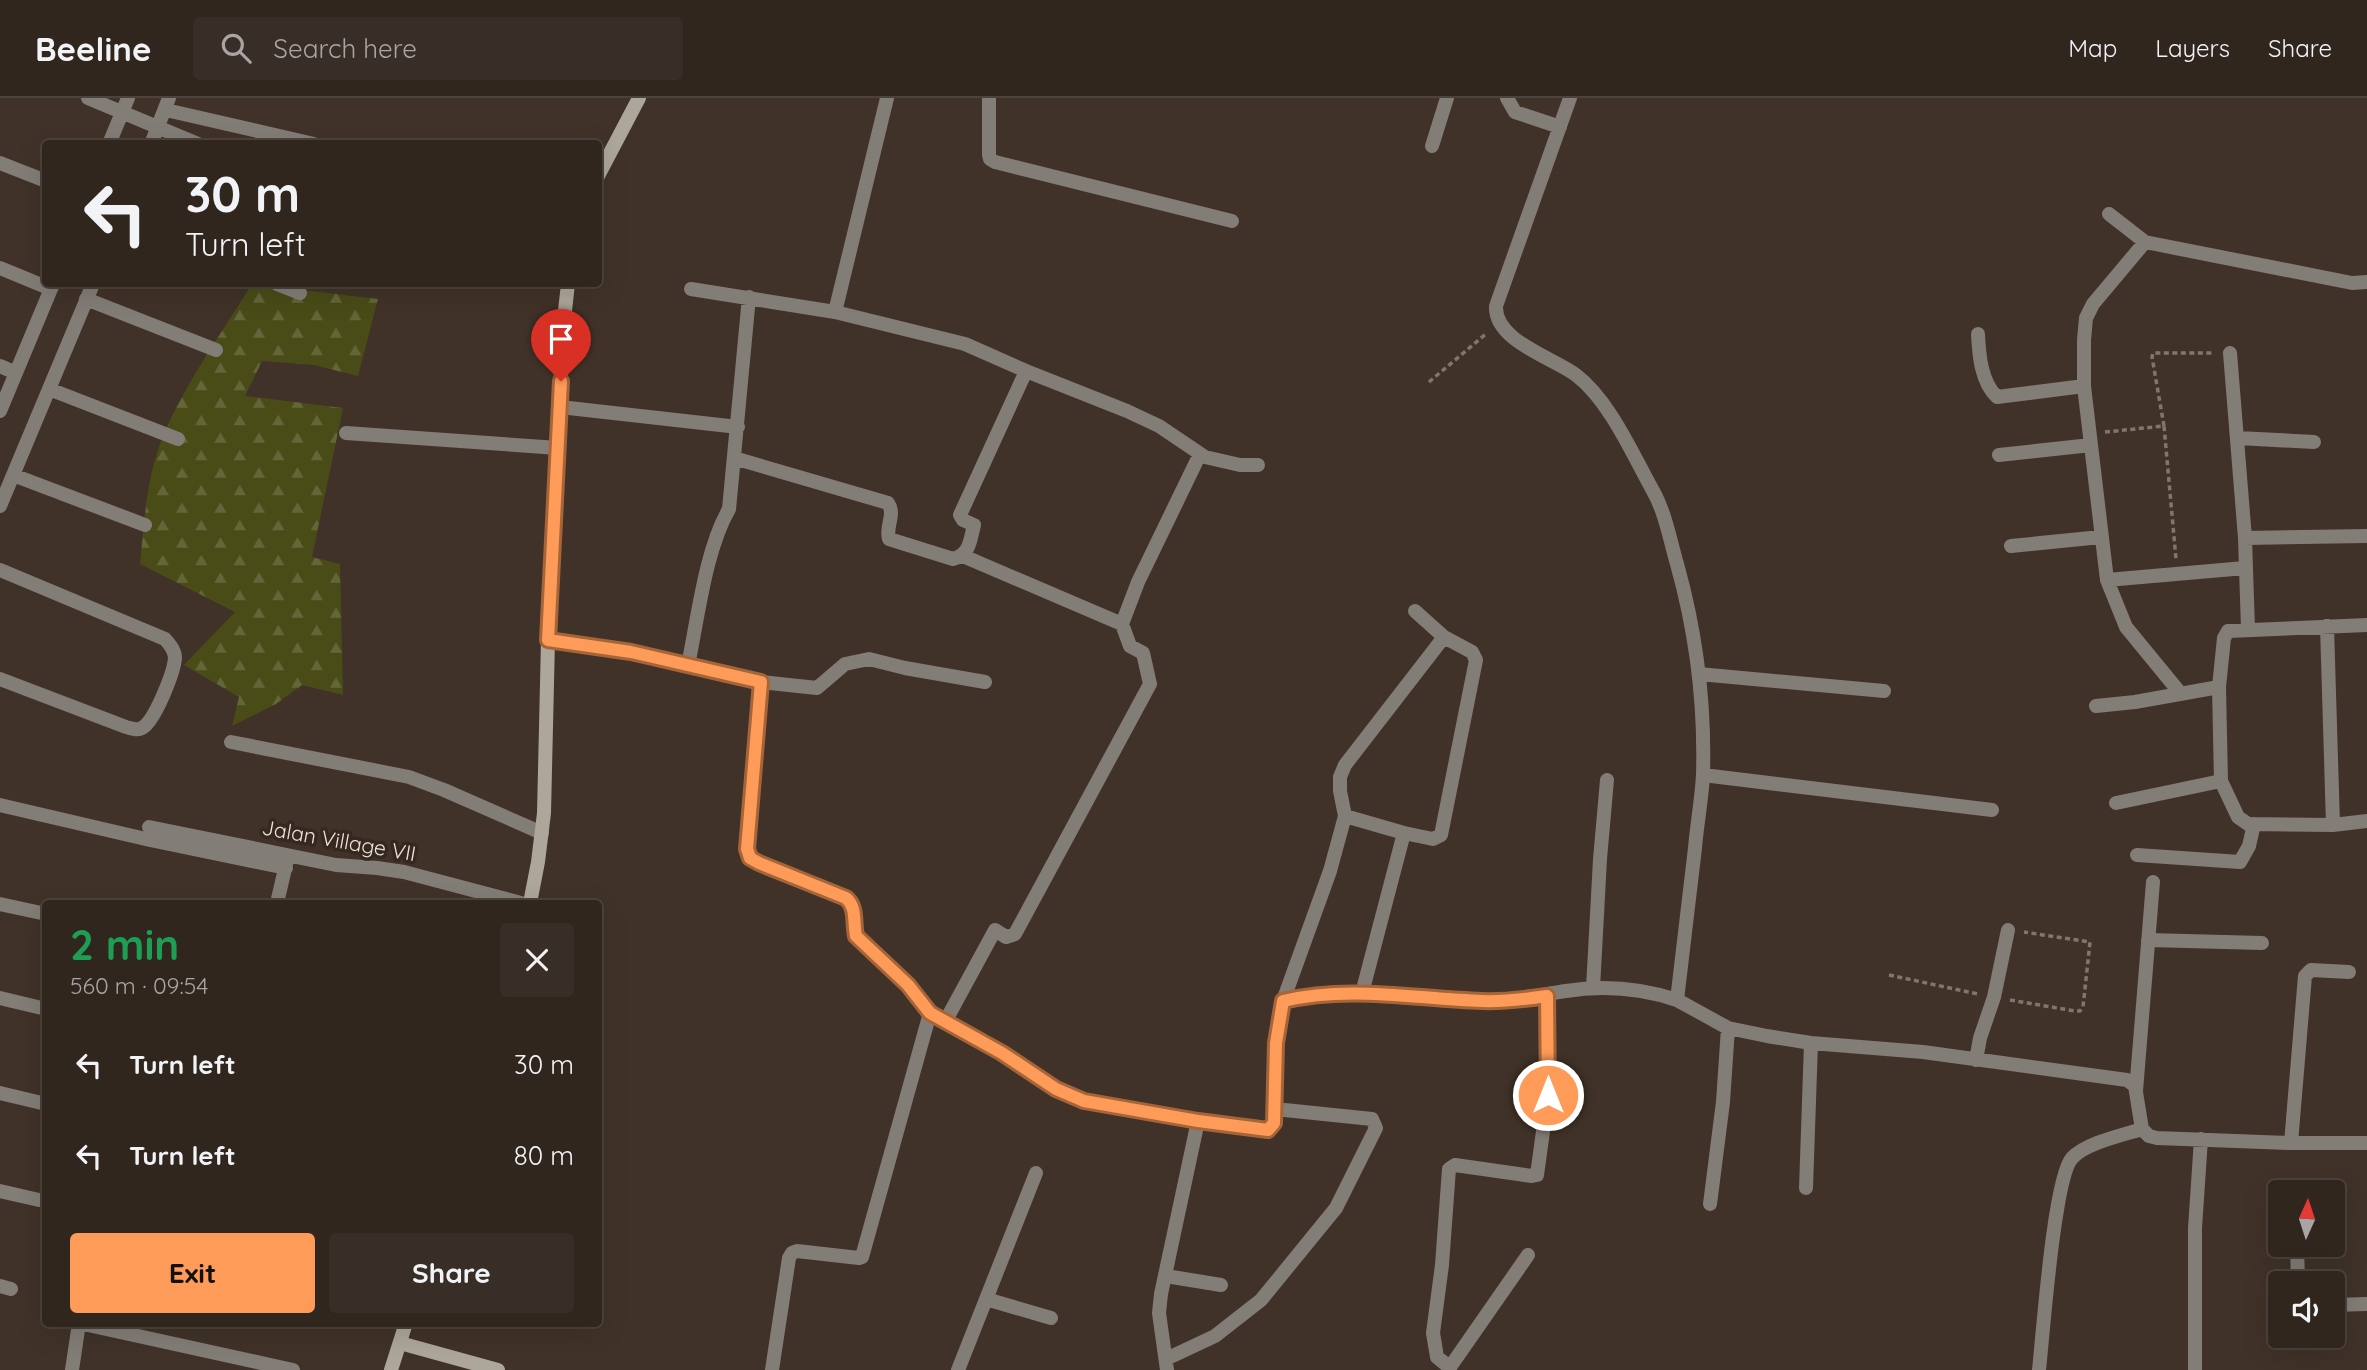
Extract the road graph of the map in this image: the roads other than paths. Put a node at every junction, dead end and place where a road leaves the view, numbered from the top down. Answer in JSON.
{"nodes":[{"id":1,"x":88,"y":98,"type":"edge"},
{"id":2,"x":639,"y":98,"type":"edge"},
{"id":3,"x":887,"y":98,"type":"edge"},
{"id":4,"x":989,"y":98,"type":"edge"},
{"id":5,"x":1447,"y":98,"type":"edge"},
{"id":6,"x":1507,"y":98,"type":"edge"},
{"id":7,"x":1570,"y":98,"type":"edge"},
{"id":8,"x":167,"y":104,"type":"edge"},
{"id":9,"x":125,"y":108,"type":"edge"},
{"id":10,"x":187,"y":115,"type":"junction"},
{"id":11,"x":156,"y":126,"type":"junction"},
{"id":12,"x":1560,"y":127,"type":"junction"},
{"id":13,"x":181,"y":136,"type":"junction"},
{"id":14,"x":111,"y":140,"type":"edge"},
{"id":15,"x":152,"y":140,"type":"edge"},
{"id":16,"x":190,"y":140,"type":"edge"},
{"id":17,"x":296,"y":140,"type":"edge"},
{"id":18,"x":1432,"y":146,"type":"dead end"},
{"id":19,"x":0,"y":163,"type":"edge"},
{"id":20,"x":602,"y":168,"type":"edge"},
{"id":21,"x":42,"y":179,"type":"edge"},
{"id":22,"x":2109,"y":214,"type":"dead end"},
{"id":23,"x":1232,"y":221,"type":"dead end"},
{"id":24,"x":2145,"y":242,"type":"junction"},
{"id":25,"x":0,"y":268,"type":"edge"},
{"id":26,"x":2367,"y":282,"type":"edge"},
{"id":27,"x":42,"y":283,"type":"edge"},
{"id":28,"x":52,"y":287,"type":"edge"},
{"id":29,"x":92,"y":287,"type":"edge"},
{"id":30,"x":285,"y":287,"type":"edge"},
{"id":31,"x":568,"y":287,"type":"edge"},
{"id":32,"x":691,"y":289,"type":"dead end"},
{"id":33,"x":300,"y":293,"type":"dead end"},
{"id":34,"x":748,"y":297,"type":"junction"},
{"id":35,"x":86,"y":299,"type":"junction"},
{"id":36,"x":835,"y":312,"type":"junction"},
{"id":37,"x":1978,"y":334,"type":"dead end"},
{"id":38,"x":216,"y":350,"type":"dead end"},
{"id":39,"x":2230,"y":353,"type":"road end"},
{"id":40,"x":0,"y":366,"type":"edge"},
{"id":41,"x":1026,"y":371,"type":"junction"},
{"id":42,"x":16,"y":373,"type":"junction"},
{"id":43,"x":2084,"y":386,"type":"junction"},
{"id":44,"x":49,"y":389,"type":"junction"},
{"id":45,"x":560,"y":407,"type":"junction"},
{"id":46,"x":0,"y":411,"type":"edge"},
{"id":47,"x":738,"y":427,"type":"junction"},
{"id":48,"x":346,"y":433,"type":"dead end"},
{"id":49,"x":2238,"y":438,"type":"junction"},
{"id":50,"x":178,"y":439,"type":"dead end"},
{"id":51,"x":2090,"y":439,"type":"junction"},
{"id":52,"x":2314,"y":442,"type":"dead end"},
{"id":53,"x":558,"y":448,"type":"junction"},
{"id":54,"x":1200,"y":454,"type":"junction"},
{"id":55,"x":1999,"y":454,"type":"dead end"},
{"id":56,"x":734,"y":458,"type":"junction"},
{"id":57,"x":1258,"y":464,"type":"dead end"},
{"id":58,"x":13,"y":475,"type":"junction"},
{"id":59,"x":0,"y":506,"type":"edge"},
{"id":60,"x":145,"y":525,"type":"dead end"},
{"id":61,"x":2367,"y":536,"type":"edge"},
{"id":62,"x":2101,"y":537,"type":"junction"},
{"id":63,"x":2245,"y":538,"type":"junction"},
{"id":64,"x":2011,"y":546,"type":"dead end"},
{"id":65,"x":963,"y":556,"type":"junction"},
{"id":66,"x":2245,"y":568,"type":"junction"},
{"id":67,"x":0,"y":570,"type":"edge"},
{"id":68,"x":2107,"y":580,"type":"junction"},
{"id":69,"x":1415,"y":611,"type":"dead end"},
{"id":70,"x":1122,"y":624,"type":"junction"},
{"id":71,"x":2367,"y":625,"type":"edge"},
{"id":72,"x":2327,"y":626,"type":"junction"},
{"id":73,"x":2248,"y":629,"type":"junction"},
{"id":74,"x":1444,"y":637,"type":"junction"},
{"id":75,"x":548,"y":640,"type":"junction"},
{"id":76,"x":688,"y":665,"type":"junction"},
{"id":77,"x":1699,"y":674,"type":"junction"},
{"id":78,"x":0,"y":679,"type":"edge"},
{"id":79,"x":761,"y":682,"type":"junction"},
{"id":80,"x":985,"y":682,"type":"dead end"},
{"id":81,"x":2219,"y":687,"type":"junction"},
{"id":82,"x":1884,"y":691,"type":"dead end"},
{"id":83,"x":2180,"y":694,"type":"junction"},
{"id":84,"x":2096,"y":705,"type":"dead end"},
{"id":85,"x":231,"y":742,"type":"dead end"},
{"id":86,"x":1703,"y":775,"type":"junction"},
{"id":87,"x":1608,"y":780,"type":"dead end"},
{"id":88,"x":2221,"y":781,"type":"junction"},
{"id":89,"x":2116,"y":803,"type":"dead end"},
{"id":90,"x":0,"y":805,"type":"edge"},
{"id":91,"x":1992,"y":810,"type":"dead end"},
{"id":92,"x":1345,"y":816,"type":"junction"},
{"id":93,"x":2367,"y":821,"type":"edge"},
{"id":94,"x":2254,"y":824,"type":"junction"},
{"id":95,"x":2333,"y":825,"type":"junction"},
{"id":96,"x":149,"y":827,"type":"dead end"},
{"id":97,"x":542,"y":833,"type":"junction"},
{"id":98,"x":1404,"y":833,"type":"junction"},
{"id":99,"x":2137,"y":855,"type":"dead end"},
{"id":100,"x":287,"y":861,"type":"junction"},
{"id":101,"x":2153,"y":882,"type":"dead end"},
{"id":102,"x":278,"y":900,"type":"edge"},
{"id":103,"x":509,"y":900,"type":"edge"},
{"id":104,"x":531,"y":900,"type":"edge"},
{"id":105,"x":0,"y":904,"type":"edge"},
{"id":106,"x":42,"y":913,"type":"edge"},
{"id":107,"x":2008,"y":930,"type":"road end"},
{"id":108,"x":2148,"y":940,"type":"junction"},
{"id":109,"x":2262,"y":943,"type":"dead end"},
{"id":110,"x":2349,"y":972,"type":"dead end"},
{"id":111,"x":1593,"y":988,"type":"junction"},
{"id":112,"x":1362,"y":993,"type":"junction"},
{"id":113,"x":1547,"y":996,"type":"junction"},
{"id":114,"x":0,"y":998,"type":"edge"},
{"id":115,"x":1677,"y":1000,"type":"junction"},
{"id":116,"x":1283,"y":1001,"type":"junction"},
{"id":117,"x":42,"y":1008,"type":"edge"},
{"id":118,"x":930,"y":1013,"type":"junction"},
{"id":119,"x":946,"y":1022,"type":"junction"},
{"id":120,"x":1728,"y":1028,"type":"junction"},
{"id":121,"x":1811,"y":1043,"type":"junction"},
{"id":122,"x":1976,"y":1060,"type":"junction"},
{"id":123,"x":2136,"y":1091,"type":"junction"},
{"id":124,"x":0,"y":1093,"type":"edge"},
{"id":125,"x":42,"y":1103,"type":"edge"},
{"id":126,"x":1275,"y":1109,"type":"junction"},
{"id":127,"x":1198,"y":1121,"type":"junction"},
{"id":128,"x":2142,"y":1129,"type":"junction"},
{"id":129,"x":2201,"y":1139,"type":"junction"},
{"id":130,"x":2291,"y":1143,"type":"junction"},
{"id":131,"x":2367,"y":1143,"type":"edge"},
{"id":132,"x":1036,"y":1173,"type":"dead end"},
{"id":133,"x":1807,"y":1188,"type":"dead end"},
{"id":134,"x":0,"y":1191,"type":"edge"},
{"id":135,"x":39,"y":1200,"type":"dead end"},
{"id":136,"x":1710,"y":1204,"type":"dead end"},
{"id":137,"x":1528,"y":1255,"type":"dead end"},
{"id":138,"x":1166,"y":1276,"type":"junction"},
{"id":139,"x":1221,"y":1285,"type":"dead end"},
{"id":140,"x":986,"y":1299,"type":"junction"},
{"id":141,"x":2367,"y":1304,"type":"edge"},
{"id":142,"x":2345,"y":1305,"type":"edge"},
{"id":143,"x":1051,"y":1318,"type":"dead end"},
{"id":144,"x":78,"y":1327,"type":"edge"},
{"id":145,"x":97,"y":1327,"type":"edge"},
{"id":146,"x":405,"y":1327,"type":"edge"},
{"id":147,"x":400,"y":1343,"type":"junction"},
{"id":148,"x":1167,"y":1365,"type":"edge"},
{"id":149,"x":1449,"y":1368,"type":"edge"},
{"id":150,"x":72,"y":1370,"type":"edge"},
{"id":151,"x":293,"y":1370,"type":"edge"},
{"id":152,"x":391,"y":1370,"type":"edge"},
{"id":153,"x":498,"y":1370,"type":"edge"},
{"id":154,"x":772,"y":1370,"type":"edge"},
{"id":155,"x":958,"y":1370,"type":"edge"},
{"id":156,"x":2039,"y":1370,"type":"edge"},
{"id":157,"x":2195,"y":1370,"type":"edge"}],
"edges":[{"from":1,"to":9,"type":"street"},
{"from":2,"to":20,"type":"main road"},
{"from":3,"to":36,"type":"street"},
{"from":4,"to":23,"type":"street"},
{"from":5,"to":18,"type":"street"},
{"from":6,"to":12,"type":"street"},
{"from":7,"to":12,"type":"street"},
{"from":8,"to":10,"type":"street"},
{"from":8,"to":11,"type":"street"},
{"from":9,"to":11,"type":"street"},
{"from":9,"to":14,"type":"street"},
{"from":10,"to":13,"type":"street"},
{"from":10,"to":17,"type":"street"},
{"from":11,"to":13,"type":"street"},
{"from":11,"to":15,"type":"street"},
{"from":12,"to":77,"type":"street"},
{"from":13,"to":16,"type":"street"},
{"from":19,"to":21,"type":"street"},
{"from":22,"to":24,"type":"street"},
{"from":24,"to":26,"type":"street"},
{"from":24,"to":43,"type":"street"},
{"from":25,"to":27,"type":"street"},
{"from":28,"to":42,"type":"street"},
{"from":29,"to":35,"type":"street"},
{"from":30,"to":33,"type":"street"},
{"from":31,"to":45,"type":"main road"},
{"from":32,"to":34,"type":"street"},
{"from":34,"to":36,"type":"street"},
{"from":34,"to":47,"type":"street"},
{"from":35,"to":38,"type":"street"},
{"from":35,"to":44,"type":"street"},
{"from":36,"to":41,"type":"street"},
{"from":37,"to":43,"type":"street"},
{"from":39,"to":49,"type":"street"},
{"from":40,"to":42,"type":"street"},
{"from":41,"to":54,"type":"street"},
{"from":41,"to":65,"type":"street"},
{"from":42,"to":46,"type":"street"},
{"from":43,"to":51,"type":"street"},
{"from":44,"to":50,"type":"street"},
{"from":44,"to":58,"type":"street"},
{"from":45,"to":47,"type":"street"},
{"from":45,"to":53,"type":"main road"},
{"from":47,"to":56,"type":"street"},
{"from":48,"to":53,"type":"street"},
{"from":49,"to":52,"type":"street"},
{"from":49,"to":63,"type":"street"},
{"from":51,"to":55,"type":"street"},
{"from":51,"to":62,"type":"street"},
{"from":53,"to":75,"type":"main road"},
{"from":54,"to":57,"type":"street"},
{"from":54,"to":70,"type":"street"},
{"from":56,"to":65,"type":"street"},
{"from":56,"to":76,"type":"street"},
{"from":58,"to":59,"type":"street"},
{"from":58,"to":60,"type":"street"},
{"from":61,"to":63,"type":"street"},
{"from":62,"to":64,"type":"street"},
{"from":62,"to":68,"type":"street"},
{"from":63,"to":66,"type":"street"},
{"from":65,"to":70,"type":"street"},
{"from":66,"to":68,"type":"street"},
{"from":66,"to":73,"type":"street"},
{"from":67,"to":78,"type":"street"},
{"from":68,"to":83,"type":"street"},
{"from":69,"to":74,"type":"street"},
{"from":70,"to":119,"type":"street"},
{"from":71,"to":72,"type":"street"},
{"from":72,"to":73,"type":"street"},
{"from":72,"to":95,"type":"street"},
{"from":73,"to":81,"type":"street"},
{"from":74,"to":92,"type":"street"},
{"from":74,"to":98,"type":"street"},
{"from":75,"to":76,"type":"street"},
{"from":75,"to":97,"type":"main road"},
{"from":76,"to":79,"type":"street"},
{"from":77,"to":82,"type":"street"},
{"from":77,"to":86,"type":"street"},
{"from":79,"to":80,"type":"street"},
{"from":79,"to":118,"type":"street"},
{"from":81,"to":83,"type":"street"},
{"from":81,"to":88,"type":"street"},
{"from":83,"to":84,"type":"street"},
{"from":85,"to":97,"type":"street"},
{"from":86,"to":91,"type":"street"},
{"from":86,"to":115,"type":"street"},
{"from":87,"to":111,"type":"street"},
{"from":88,"to":89,"type":"street"},
{"from":88,"to":94,"type":"street"},
{"from":90,"to":100,"type":"street","name":"Jalan Village VII"},
{"from":92,"to":98,"type":"street"},
{"from":92,"to":116,"type":"street"},
{"from":93,"to":95,"type":"street"},
{"from":94,"to":95,"type":"street"},
{"from":94,"to":99,"type":"street"},
{"from":96,"to":100,"type":"street","name":"Jalan Village VII"},
{"from":97,"to":104,"type":"main road"},
{"from":98,"to":112,"type":"street"},
{"from":100,"to":102,"type":"street"},
{"from":100,"to":103,"type":"street","name":"Jalan Village VII"},
{"from":101,"to":108,"type":"street"},
{"from":105,"to":106,"type":"street"},
{"from":107,"to":122,"type":"street"},
{"from":108,"to":109,"type":"street"},
{"from":108,"to":123,"type":"street"},
{"from":110,"to":130,"type":"street"},
{"from":111,"to":113,"type":"street"},
{"from":111,"to":115,"type":"street"},
{"from":112,"to":113,"type":"street"},
{"from":112,"to":116,"type":"street"},
{"from":113,"to":149,"type":"street"},
{"from":114,"to":117,"type":"street"},
{"from":115,"to":120,"type":"street"},
{"from":116,"to":126,"type":"street"},
{"from":118,"to":119,"type":"street"},
{"from":118,"to":154,"type":"street"},
{"from":119,"to":127,"type":"street"},
{"from":120,"to":121,"type":"street"},
{"from":120,"to":136,"type":"street"},
{"from":121,"to":122,"type":"street"},
{"from":121,"to":133,"type":"street"},
{"from":122,"to":123,"type":"street"},
{"from":123,"to":128,"type":"street"},
{"from":124,"to":125,"type":"street"},
{"from":126,"to":127,"type":"street"},
{"from":126,"to":148,"type":"street"},
{"from":127,"to":138,"type":"street"},
{"from":128,"to":129,"type":"street"},
{"from":128,"to":156,"type":"street"},
{"from":129,"to":130,"type":"street"},
{"from":129,"to":157,"type":"street"},
{"from":130,"to":131,"type":"street"},
{"from":132,"to":140,"type":"street"},
{"from":134,"to":135,"type":"street"},
{"from":137,"to":149,"type":"street"},
{"from":138,"to":139,"type":"street"},
{"from":138,"to":148,"type":"street"},
{"from":140,"to":143,"type":"street"},
{"from":140,"to":155,"type":"street"},
{"from":141,"to":142,"type":"street"},
{"from":144,"to":150,"type":"street"},
{"from":145,"to":151,"type":"street"},
{"from":146,"to":147,"type":"main road"},
{"from":147,"to":152,"type":"main road"},
{"from":147,"to":153,"type":"main road"}]}
